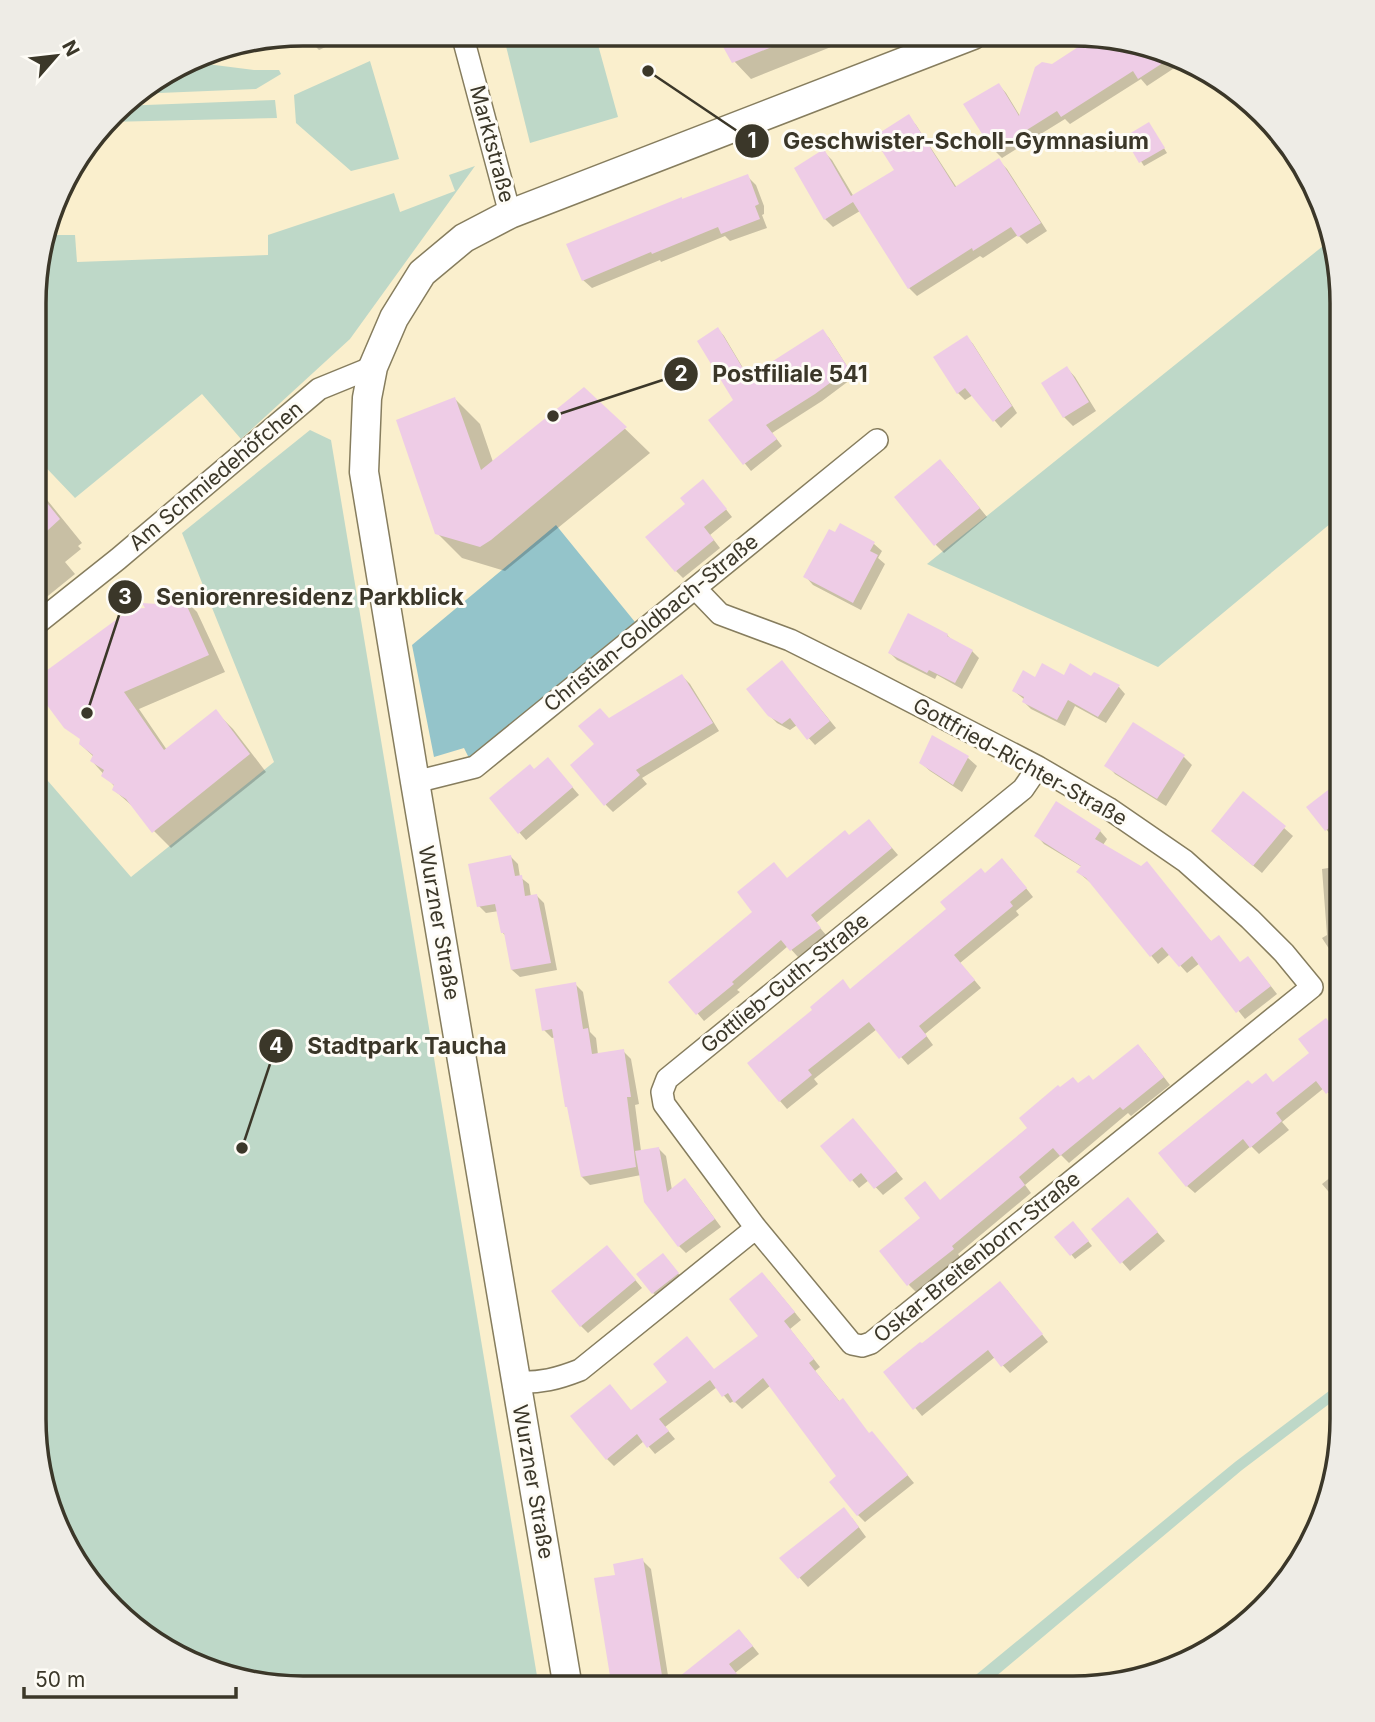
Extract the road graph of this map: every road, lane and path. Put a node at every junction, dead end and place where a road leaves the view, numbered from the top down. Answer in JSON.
{"nodes":[{"id":1,"x":465,"y":46,"type":"edge"},
{"id":2,"x":945,"y":46,"type":"edge"},
{"id":3,"x":510,"y":214,"type":"junction"},
{"id":4,"x":373,"y":367,"type":"junction"},
{"id":5,"x":877,"y":440,"type":"dead end"},
{"id":6,"x":695,"y":588,"type":"junction"},
{"id":7,"x":46,"y":616,"type":"edge"},
{"id":8,"x":1038,"y":768,"type":"junction"},
{"id":9,"x":415,"y":782,"type":"junction"},
{"id":10,"x":1312,"y":987,"type":"joint"},
{"id":11,"x":756,"y":1228,"type":"junction"},
{"id":12,"x":516,"y":1382,"type":"junction"},
{"id":13,"x":566,"y":1676,"type":"edge"}],
"edges":[{"from":1,"to":3,"type":"street","name":"Marktstraße"},
{"from":2,"to":3,"type":"street","name":"Wurzner Straße"},
{"from":3,"to":4,"type":"street","name":"Wurzner Straße"},
{"from":4,"to":7,"type":"street","name":"Am Schmiedehöfchen"},
{"from":4,"to":9,"type":"street","name":"Wurzner Straße"},
{"from":5,"to":6,"type":"street","name":"Christian-Goldbach-Straße"},
{"from":6,"to":8,"type":"street","name":"Gottfried-Richter-Straße"},
{"from":6,"to":9,"type":"street","name":"Christian-Goldbach-Straße"},
{"from":8,"to":10,"type":"street","name":"Gottfried-Richter-Straße"},
{"from":8,"to":11,"type":"street","name":"Gottlieb-Guth-Straße"},
{"from":9,"to":12,"type":"street","name":"Wurzner Straße"},
{"from":10,"to":11,"type":"street","name":"Oskar-Breitenborn-Straße"},
{"from":11,"to":12,"type":"street"},
{"from":12,"to":13,"type":"street","name":"Wurzner Straße"}]}
